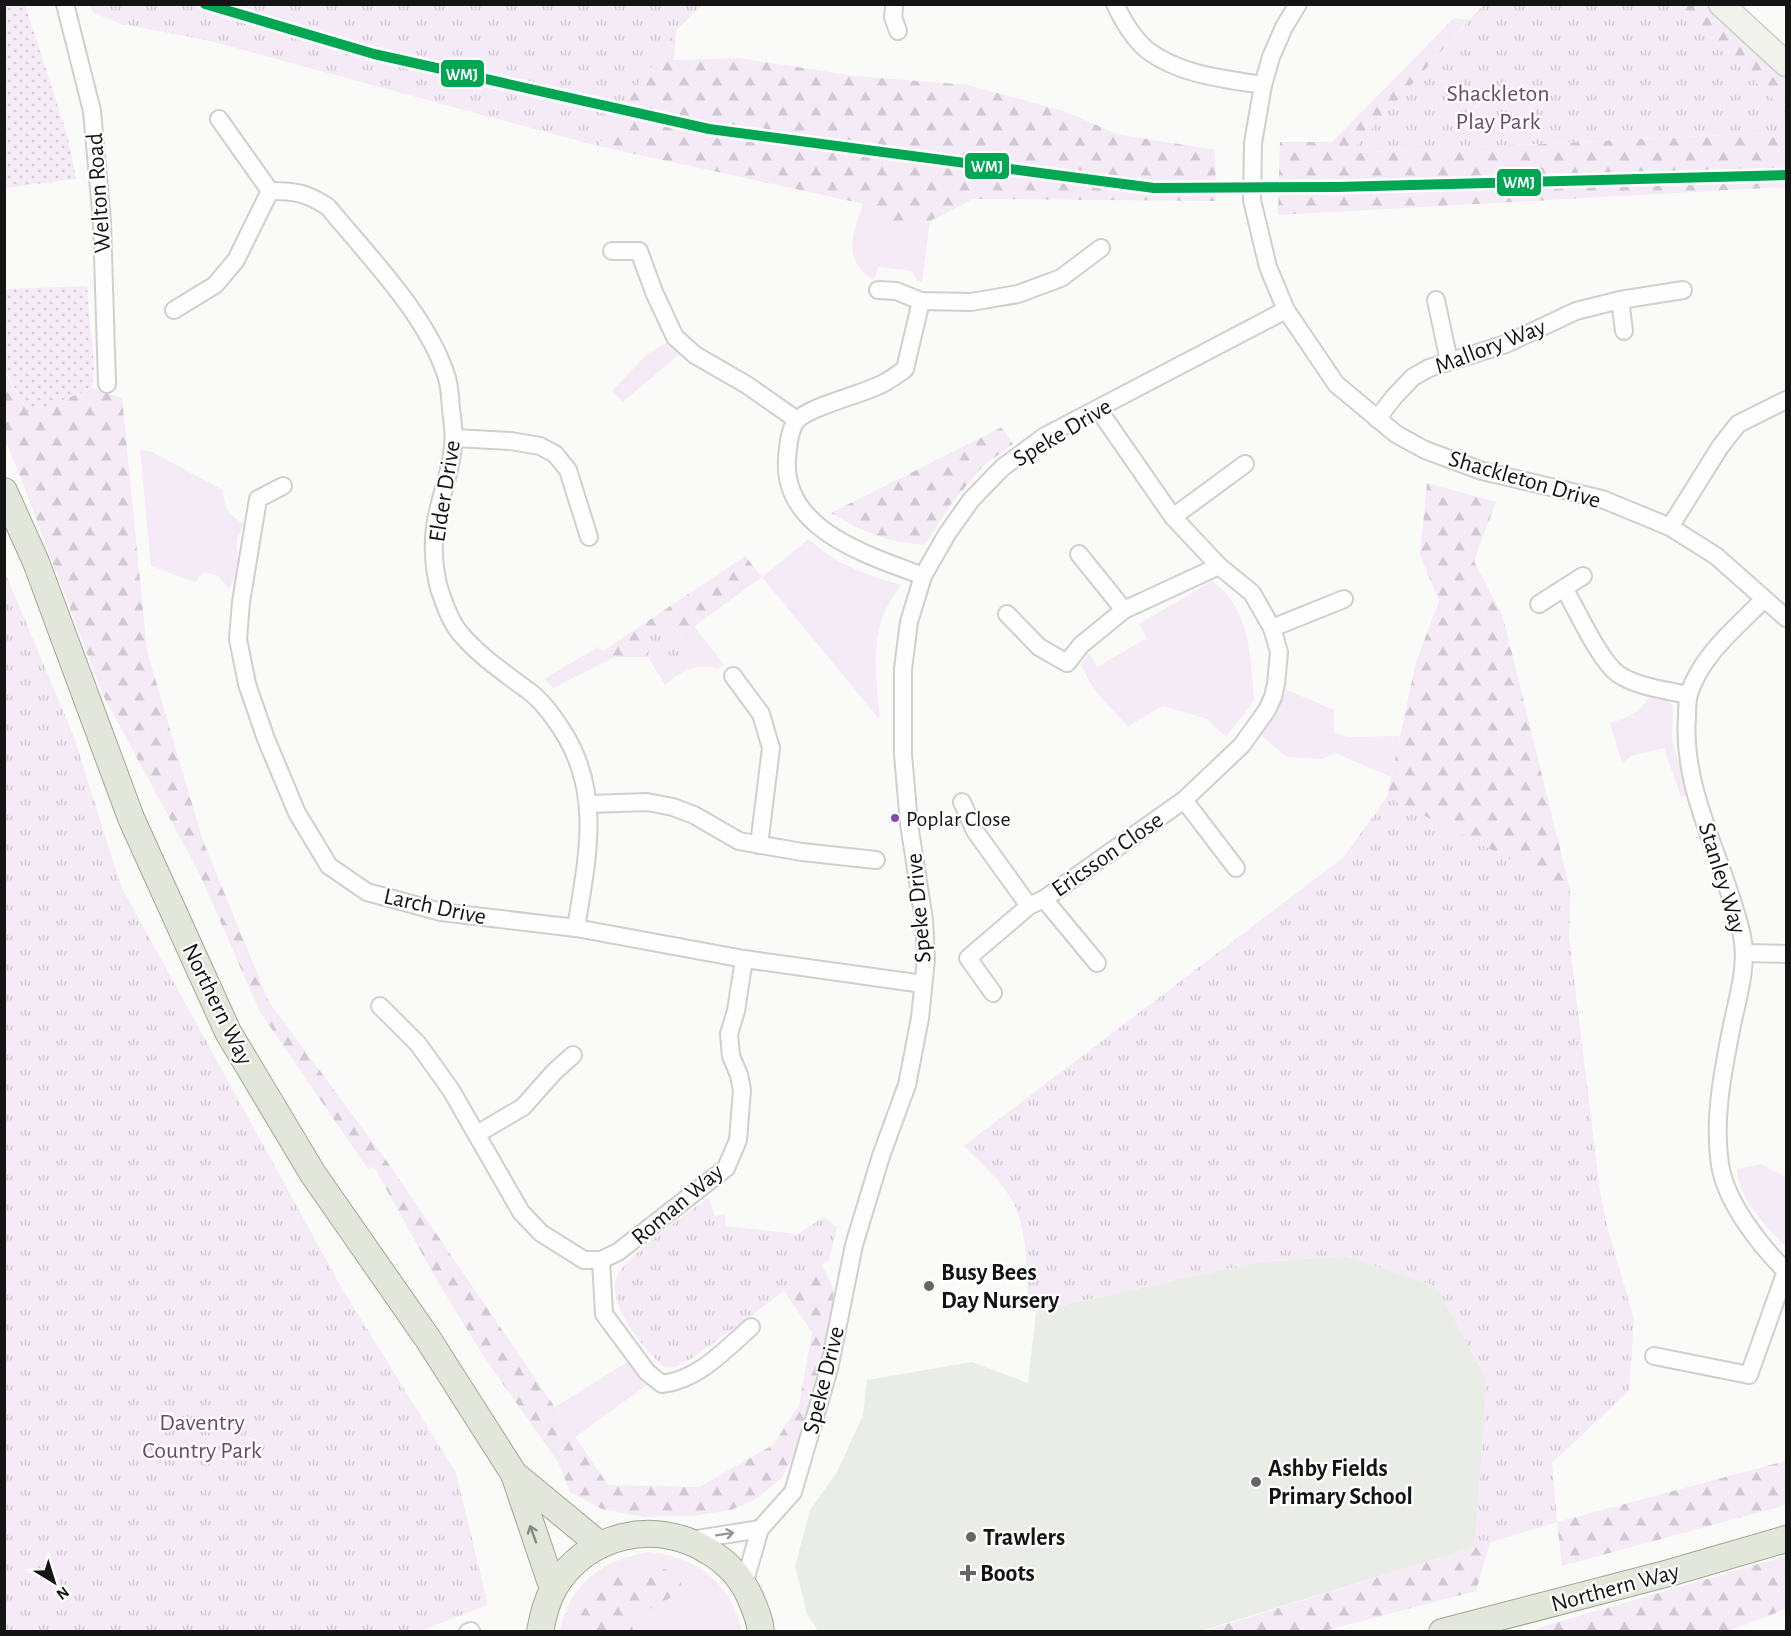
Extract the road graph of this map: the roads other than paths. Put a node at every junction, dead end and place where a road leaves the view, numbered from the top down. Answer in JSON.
{"nodes":[{"id":1,"x":64,"y":4,"type":"edge"},
{"id":2,"x":1115,"y":4,"type":"edge"},
{"id":3,"x":1298,"y":4,"type":"edge"},
{"id":4,"x":1721,"y":4,"type":"edge"},
{"id":5,"x":893,"y":6,"type":"edge"},
{"id":6,"x":898,"y":31,"type":"dead end"},
{"id":7,"x":1786,"y":64,"type":"edge"},
{"id":8,"x":1263,"y":85,"type":"junction"},
{"id":9,"x":219,"y":119,"type":"dead end"},
{"id":10,"x":270,"y":191,"type":"junction"},
{"id":11,"x":1101,"y":248,"type":"dead end"},
{"id":12,"x":612,"y":251,"type":"dead end"},
{"id":13,"x":878,"y":290,"type":"dead end"},
{"id":14,"x":1683,"y":290,"type":"dead end"},
{"id":15,"x":1436,"y":300,"type":"dead end"},
{"id":16,"x":1620,"y":300,"type":"junction"},
{"id":17,"x":921,"y":301,"type":"junction"},
{"id":18,"x":174,"y":310,"type":"dead end"},
{"id":19,"x":1286,"y":310,"type":"junction"},
{"id":20,"x":1624,"y":331,"type":"dead end"},
{"id":21,"x":1449,"y":361,"type":"junction"},
{"id":22,"x":107,"y":384,"type":"dead end"},
{"id":23,"x":1786,"y":400,"type":"edge"},
{"id":24,"x":1098,"y":409,"type":"junction"},
{"id":25,"x":1377,"y":419,"type":"junction"},
{"id":26,"x":797,"y":420,"type":"junction"},
{"id":27,"x":455,"y":438,"type":"junction"},
{"id":28,"x":1245,"y":464,"type":"dead end"},
{"id":29,"x":283,"y":486,"type":"dead end"},
{"id":30,"x":4,"y":490,"type":"edge"},
{"id":31,"x":1173,"y":517,"type":"junction"},
{"id":32,"x":1670,"y":527,"type":"junction"},
{"id":33,"x":590,"y":537,"type":"dead end"},
{"id":34,"x":1078,"y":554,"type":"dead end"},
{"id":35,"x":1219,"y":566,"type":"junction"},
{"id":36,"x":923,"y":576,"type":"junction"},
{"id":37,"x":1583,"y":576,"type":"dead end"},
{"id":38,"x":1564,"y":588,"type":"junction"},
{"id":39,"x":1344,"y":599,"type":"dead end"},
{"id":40,"x":1764,"y":599,"type":"junction"},
{"id":41,"x":1539,"y":604,"type":"dead end"},
{"id":42,"x":1124,"y":610,"type":"junction"},
{"id":43,"x":1007,"y":614,"type":"dead end"},
{"id":44,"x":1786,"y":618,"type":"edge"},
{"id":45,"x":1272,"y":628,"type":"junction"},
{"id":46,"x":733,"y":676,"type":"dead end"},
{"id":47,"x":1688,"y":695,"type":"junction"},
{"id":48,"x":1184,"y":800,"type":"junction"},
{"id":49,"x":962,"y":802,"type":"dead end"},
{"id":50,"x":589,"y":804,"type":"junction"},
{"id":51,"x":759,"y":845,"type":"junction"},
{"id":52,"x":876,"y":860,"type":"dead end"},
{"id":53,"x":1236,"y":868,"type":"dead end"},
{"id":54,"x":1037,"y":903,"type":"junction"},
{"id":55,"x":576,"y":928,"type":"junction"},
{"id":56,"x":1744,"y":953,"type":"junction"},
{"id":57,"x":1786,"y":954,"type":"edge"},
{"id":58,"x":744,"y":959,"type":"junction"},
{"id":59,"x":1096,"y":963,"type":"dead end"},
{"id":60,"x":923,"y":984,"type":"junction"},
{"id":61,"x":993,"y":993,"type":"dead end"},
{"id":62,"x":380,"y":1006,"type":"dead end"},
{"id":63,"x":573,"y":1055,"type":"dead end"},
{"id":64,"x":477,"y":1134,"type":"junction"},
{"id":65,"x":601,"y":1260,"type":"junction"},
{"id":66,"x":1786,"y":1271,"type":"edge"},
{"id":67,"x":751,"y":1327,"type":"dead end"},
{"id":68,"x":1654,"y":1356,"type":"dead end"},
{"id":69,"x":513,"y":1474,"type":"junction"},
{"id":70,"x":760,"y":1529,"type":"junction"},
{"id":71,"x":1786,"y":1539,"type":"edge"},
{"id":72,"x":691,"y":1540,"type":"junction"},
{"id":73,"x":600,"y":1545,"type":"junction"},
{"id":74,"x":744,"y":1584,"type":"junction"},
{"id":75,"x":553,"y":1589,"type":"junction"},
{"id":76,"x":540,"y":1632,"type":"edge"},
{"id":77,"x":760,"y":1632,"type":"edge"},
{"id":78,"x":1442,"y":1632,"type":"edge"}],
"edges":[{"from":1,"to":22,"type":"street","name":"Welton Road"},
{"from":2,"to":8,"type":"street"},
{"from":3,"to":8,"type":"street","name":"Shackleton Drive"},
{"from":4,"to":7,"type":"street"},
{"from":5,"to":6,"type":"street"},
{"from":8,"to":19,"type":"street","name":"Shackleton Drive"},
{"from":9,"to":10,"type":"street"},
{"from":10,"to":18,"type":"street"},
{"from":10,"to":27,"type":"street","name":"Elder Drive"},
{"from":11,"to":17,"type":"street"},
{"from":12,"to":26,"type":"street"},
{"from":13,"to":17,"type":"street"},
{"from":14,"to":16,"type":"street","name":"Mallory Way"},
{"from":15,"to":21,"type":"street"},
{"from":16,"to":20,"type":"street"},
{"from":16,"to":21,"type":"street","name":"Mallory Way"},
{"from":17,"to":26,"type":"street"},
{"from":19,"to":24,"type":"street","name":"Speke Drive"},
{"from":19,"to":25,"type":"street","name":"Shackleton Drive"},
{"from":21,"to":25,"type":"street","name":"Mallory Way"},
{"from":23,"to":32,"type":"street"},
{"from":24,"to":31,"type":"street","name":"Ericsson Close"},
{"from":24,"to":36,"type":"street","name":"Speke Drive"},
{"from":25,"to":32,"type":"street","name":"Shackleton Drive"},
{"from":26,"to":36,"type":"street"},
{"from":27,"to":33,"type":"street"},
{"from":27,"to":50,"type":"street","name":"Elder Drive"},
{"from":28,"to":31,"type":"street"},
{"from":29,"to":55,"type":"street","name":"Larch Drive"},
{"from":30,"to":69,"type":"main road","name":"Northern Way"},
{"from":31,"to":35,"type":"street","name":"Ericsson Close"},
{"from":32,"to":40,"type":"street","name":"Shackleton Drive"},
{"from":34,"to":42,"type":"street"},
{"from":35,"to":42,"type":"street"},
{"from":35,"to":45,"type":"street","name":"Ericsson Close"},
{"from":36,"to":60,"type":"street","name":"Speke Drive"},
{"from":37,"to":38,"type":"street"},
{"from":38,"to":41,"type":"street"},
{"from":38,"to":47,"type":"street"},
{"from":39,"to":45,"type":"street"},
{"from":40,"to":44,"type":"street","name":"Shackleton Drive"},
{"from":40,"to":47,"type":"street","name":"Stanley Way"},
{"from":42,"to":43,"type":"street"},
{"from":45,"to":48,"type":"street","name":"Ericsson Close"},
{"from":46,"to":51,"type":"street"},
{"from":47,"to":56,"type":"street","name":"Stanley Way"},
{"from":48,"to":53,"type":"street","name":"Ericsson Close"},
{"from":48,"to":54,"type":"street","name":"Ericsson Close"},
{"from":49,"to":54,"type":"street"},
{"from":50,"to":51,"type":"street"},
{"from":50,"to":55,"type":"street","name":"Elder Drive"},
{"from":51,"to":52,"type":"street"},
{"from":54,"to":59,"type":"street"},
{"from":54,"to":61,"type":"street","name":"Ericsson Close"},
{"from":55,"to":58,"type":"street","name":"Larch Drive"},
{"from":56,"to":57,"type":"street"},
{"from":56,"to":66,"type":"street","name":"Stanley Way"},
{"from":58,"to":60,"type":"street","name":"Larch Drive"},
{"from":58,"to":65,"type":"street","name":"Roman Way"},
{"from":60,"to":70,"type":"street","name":"Speke Drive"},
{"from":62,"to":64,"type":"street"},
{"from":63,"to":64,"type":"street"},
{"from":64,"to":65,"type":"street"},
{"from":65,"to":67,"type":"street"},
{"from":66,"to":68,"type":"street"},
{"from":69,"to":73,"type":"main road"},
{"from":75,"to":69,"type":"main road","one_way":true},
{"from":72,"to":70,"type":"street","one_way":true},
{"from":70,"to":74,"type":"street","name":"Speke Drive"},
{"from":71,"to":78,"type":"main road","name":"Northern Way"},
{"from":72,"to":73,"type":"main road"},
{"from":72,"to":74,"type":"main road"},
{"from":73,"to":75,"type":"main road"},
{"from":74,"to":77,"type":"main road"},
{"from":75,"to":76,"type":"main road"}]}
